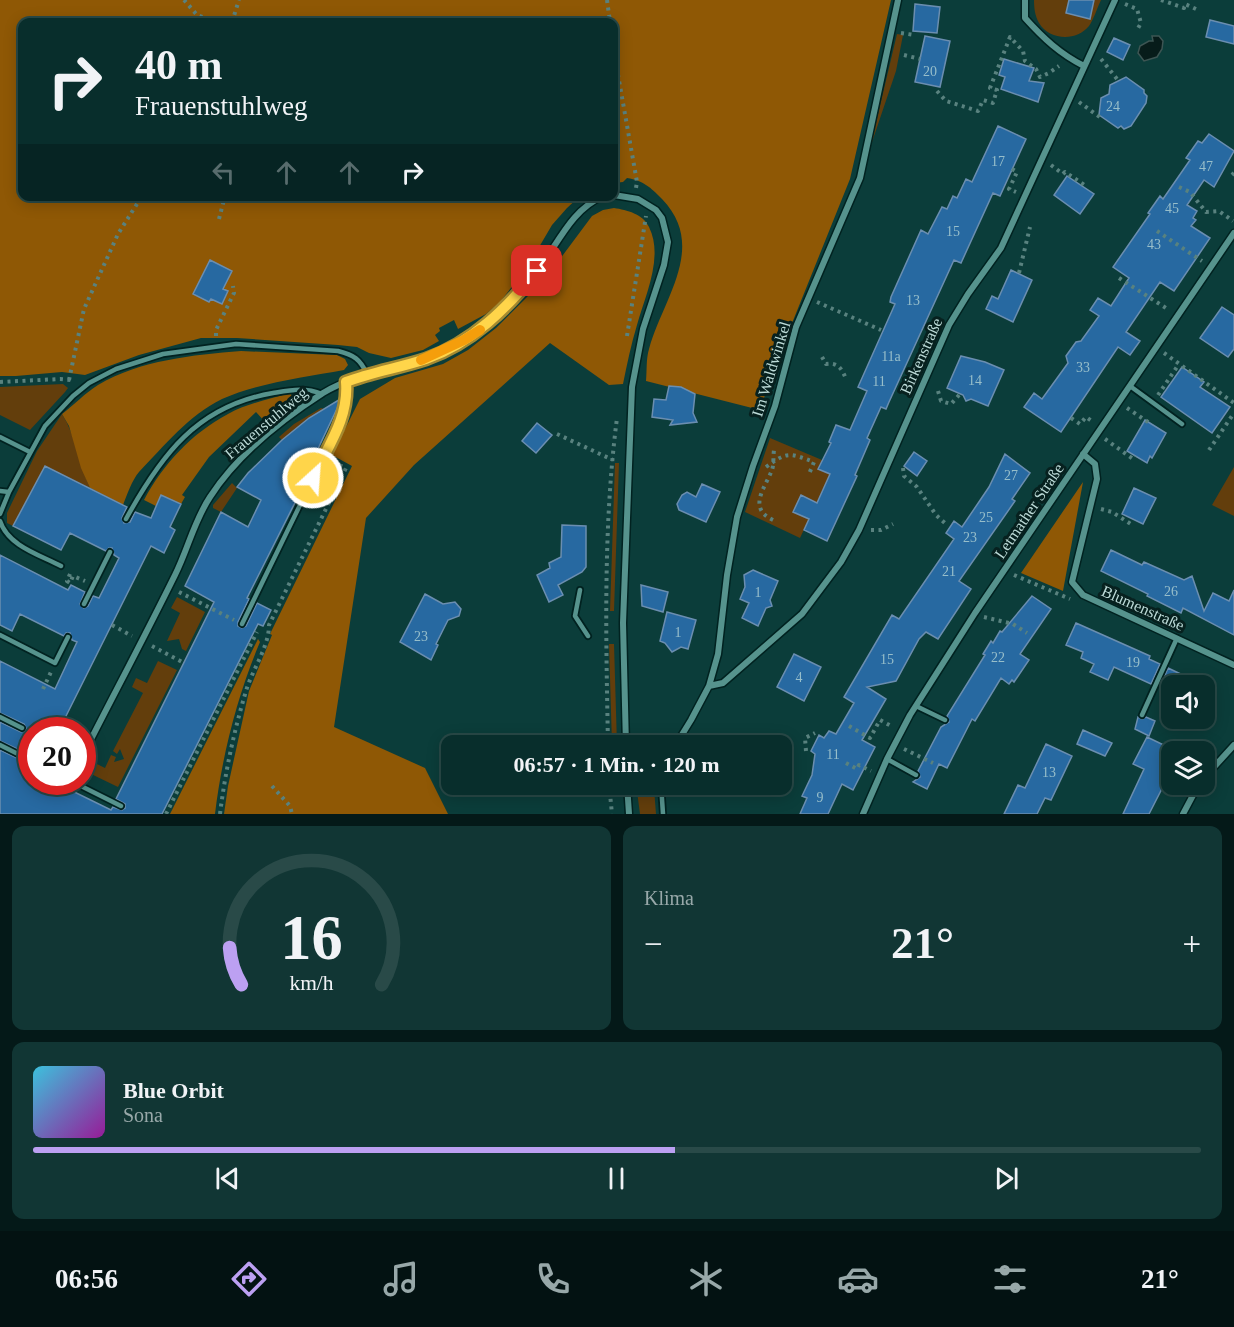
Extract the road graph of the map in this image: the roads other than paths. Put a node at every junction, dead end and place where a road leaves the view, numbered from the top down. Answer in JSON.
{"nodes":[{"id":1,"x":898,"y":0,"type":"edge"},
{"id":2,"x":1025,"y":0,"type":"edge"},
{"id":3,"x":1115,"y":0,"type":"edge"},
{"id":4,"x":1084,"y":66,"type":"junction"},
{"id":5,"x":618,"y":196,"type":"edge"},
{"id":6,"x":592,"y":201,"type":"edge"},
{"id":7,"x":1234,"y":233,"type":"edge"},
{"id":8,"x":367,"y":374,"type":"junction"},
{"id":9,"x":346,"y":382,"type":"junction"},
{"id":10,"x":1130,"y":386,"type":"junction"},
{"id":11,"x":322,"y":394,"type":"junction"},
{"id":12,"x":1182,"y":424,"type":"dead end"},
{"id":13,"x":0,"y":437,"type":"edge"},
{"id":14,"x":30,"y":452,"type":"junction"},
{"id":15,"x":1083,"y":454,"type":"junction"},
{"id":16,"x":0,"y":491,"type":"edge"},
{"id":17,"x":9,"y":492,"type":"junction"},
{"id":18,"x":0,"y":514,"type":"edge"},
{"id":19,"x":126,"y":519,"type":"dead end"},
{"id":20,"x":0,"y":521,"type":"edge"},
{"id":21,"x":110,"y":552,"type":"dead end"},
{"id":22,"x":61,"y":566,"type":"dead end"},
{"id":23,"x":580,"y":590,"type":"dead end"},
{"id":24,"x":84,"y":604,"type":"dead end"},
{"id":25,"x":242,"y":624,"type":"dead end"},
{"id":26,"x":0,"y":635,"type":"edge"},
{"id":27,"x":588,"y":636,"type":"dead end"},
{"id":28,"x":68,"y":637,"type":"dead end"},
{"id":29,"x":1177,"y":638,"type":"junction"},
{"id":30,"x":1234,"y":665,"type":"edge"},
{"id":31,"x":709,"y":686,"type":"junction"},
{"id":32,"x":916,"y":706,"type":"junction"},
{"id":33,"x":1142,"y":715,"type":"dead end"},
{"id":34,"x":0,"y":717,"type":"edge"},
{"id":35,"x":945,"y":720,"type":"dead end"},
{"id":36,"x":18,"y":726,"type":"edge"},
{"id":37,"x":96,"y":730,"type":"edge"},
{"id":38,"x":626,"y":735,"type":"edge"},
{"id":39,"x":682,"y":735,"type":"edge"},
{"id":40,"x":0,"y":745,"type":"edge"},
{"id":41,"x":1234,"y":745,"type":"edge"},
{"id":42,"x":18,"y":754,"type":"edge"},
{"id":43,"x":887,"y":759,"type":"junction"},
{"id":44,"x":1215,"y":766,"type":"edge"},
{"id":45,"x":916,"y":775,"type":"dead end"},
{"id":46,"x":96,"y":794,"type":"edge"},
{"id":47,"x":628,"y":795,"type":"edge"},
{"id":48,"x":662,"y":795,"type":"edge"},
{"id":49,"x":1193,"y":795,"type":"edge"},
{"id":50,"x":121,"y":806,"type":"dead end"},
{"id":51,"x":629,"y":814,"type":"edge"},
{"id":52,"x":663,"y":814,"type":"edge"},
{"id":53,"x":863,"y":814,"type":"edge"},
{"id":54,"x":1183,"y":814,"type":"edge"}],
"edges":[{"from":1,"to":31,"type":"street","name":"Im Waldwinkel"},
{"from":2,"to":4,"type":"street"},
{"from":3,"to":4,"type":"street","name":"Birkenstraße"},
{"from":4,"to":31,"type":"street","name":"Birkenstraße"},
{"from":5,"to":38,"type":"street"},
{"from":6,"to":8,"type":"street","name":"Frauenstuhlweg"},
{"from":7,"to":10,"type":"street","name":"Letmather Straße"},
{"from":8,"to":9,"type":"street","name":"Frauenstuhlweg"},
{"from":8,"to":14,"type":"lane"},
{"from":9,"to":11,"type":"street","name":"Frauenstuhlweg"},
{"from":9,"to":25,"type":"lane"},
{"from":10,"to":12,"type":"lane"},
{"from":10,"to":15,"type":"street","name":"Letmather Straße"},
{"from":11,"to":19,"type":"lane"},
{"from":11,"to":37,"type":"street","name":"Frauenstuhlweg"},
{"from":13,"to":14,"type":"lane"},
{"from":14,"to":17,"type":"lane"},
{"from":15,"to":29,"type":"street","name":"Blumenstraße"},
{"from":15,"to":32,"type":"street","name":"Letmather Straße"},
{"from":16,"to":17,"type":"lane"},
{"from":17,"to":18,"type":"lane"},
{"from":20,"to":22,"type":"lane"},
{"from":21,"to":24,"type":"lane"},
{"from":23,"to":27,"type":"lane"},
{"from":26,"to":28,"type":"lane"},
{"from":29,"to":30,"type":"street","name":"Blumenstraße"},
{"from":29,"to":33,"type":"lane"},
{"from":31,"to":39,"type":"street","name":"Im Waldwinkel"},
{"from":32,"to":35,"type":"lane"},
{"from":32,"to":43,"type":"street","name":"Letmather Straße"},
{"from":34,"to":36,"type":"lane"},
{"from":40,"to":42,"type":"lane"},
{"from":41,"to":44,"type":"street"},
{"from":43,"to":45,"type":"lane"},
{"from":43,"to":53,"type":"street","name":"Letmather Straße"},
{"from":46,"to":50,"type":"lane"},
{"from":47,"to":51,"type":"street"},
{"from":48,"to":52,"type":"lane"},
{"from":49,"to":54,"type":"street"}]}
